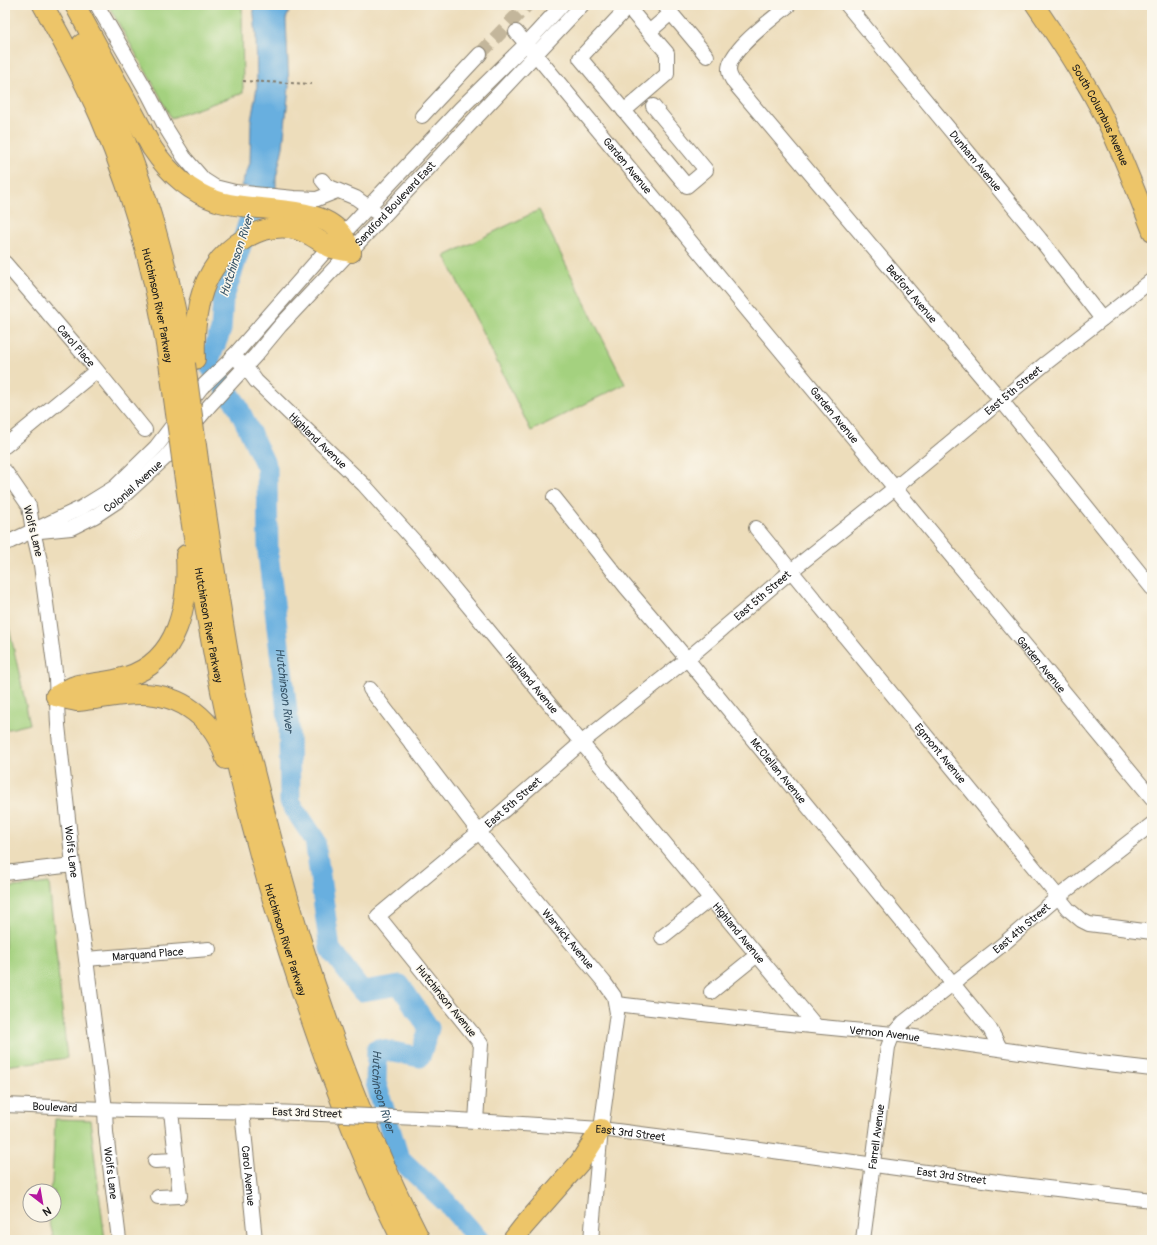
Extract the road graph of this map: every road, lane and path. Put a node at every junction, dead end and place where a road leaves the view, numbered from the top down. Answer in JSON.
{"nodes":[{"id":1,"x":43,"y":5,"type":"edge"},
{"id":2,"x":61,"y":5,"type":"edge"},
{"id":3,"x":75,"y":5,"type":"edge"},
{"id":4,"x":97,"y":5,"type":"edge"},
{"id":5,"x":562,"y":5,"type":"edge"},
{"id":6,"x":582,"y":5,"type":"edge"},
{"id":7,"x":789,"y":5,"type":"edge"},
{"id":8,"x":847,"y":5,"type":"edge"},
{"id":9,"x":1035,"y":5,"type":"edge"},
{"id":10,"x":667,"y":9,"type":"edge"},
{"id":11,"x":516,"y":32,"type":"dead end"},
{"id":12,"x":649,"y":32,"type":"junction"},
{"id":13,"x":531,"y":49,"type":"junction"},
{"id":14,"x":480,"y":54,"type":"tunnel mouth"},
{"id":15,"x":707,"y":56,"type":"dead end"},
{"id":16,"x":243,"y":81,"type":"dead end"},
{"id":17,"x":314,"y":84,"type":"dead end"},
{"id":18,"x":653,"y":106,"type":"dead end"},
{"id":19,"x":624,"y":110,"type":"junction"},
{"id":20,"x":427,"y":126,"type":"junction"},
{"id":21,"x":322,"y":180,"type":"dead end"},
{"id":22,"x":337,"y":190,"type":"junction"},
{"id":23,"x":235,"y":198,"type":"junction"},
{"id":24,"x":368,"y":206,"type":"junction"},
{"id":25,"x":291,"y":212,"type":"junction"},
{"id":26,"x":383,"y":218,"type":"junction"},
{"id":27,"x":1152,"y":232,"type":"edge"},
{"id":28,"x":336,"y":240,"type":"junction"},
{"id":29,"x":351,"y":252,"type":"junction"},
{"id":30,"x":5,"y":263,"type":"edge"},
{"id":31,"x":1152,"y":280,"type":"edge"},
{"id":32,"x":1102,"y":319,"type":"junction"},
{"id":33,"x":231,"y":358,"type":"junction"},
{"id":34,"x":184,"y":367,"type":"junction"},
{"id":35,"x":242,"y":370,"type":"junction"},
{"id":36,"x":96,"y":371,"type":"junction"},
{"id":37,"x":201,"y":388,"type":"joint"},
{"id":38,"x":1001,"y":400,"type":"junction"},
{"id":39,"x":210,"y":405,"type":"joint"},
{"id":40,"x":146,"y":430,"type":"dead end"},
{"id":41,"x":5,"y":446,"type":"edge"},
{"id":42,"x":5,"y":471,"type":"edge"},
{"id":43,"x":192,"y":474,"type":"junction"},
{"id":44,"x":895,"y":488,"type":"junction"},
{"id":45,"x":554,"y":496,"type":"dead end"},
{"id":46,"x":188,"y":499,"type":"junction"},
{"id":47,"x":756,"y":528,"type":"dead end"},
{"id":48,"x":33,"y":531,"type":"junction"},
{"id":49,"x":5,"y":542,"type":"edge"},
{"id":50,"x":791,"y":571,"type":"junction"},
{"id":51,"x":1152,"y":588,"type":"edge"},
{"id":52,"x":687,"y":659,"type":"junction"},
{"id":53,"x":370,"y":689,"type":"dead end"},
{"id":54,"x":56,"y":696,"type":"junction"},
{"id":55,"x":581,"y":743,"type":"junction"},
{"id":56,"x":1152,"y":798,"type":"edge"},
{"id":57,"x":248,"y":814,"type":"junction"},
{"id":58,"x":1152,"y":824,"type":"edge"},
{"id":59,"x":479,"y":832,"type":"junction"},
{"id":60,"x":73,"y":865,"type":"junction"},
{"id":61,"x":5,"y":873,"type":"edge"},
{"id":62,"x":1058,"y":897,"type":"junction"},
{"id":63,"x":710,"y":899,"type":"junction"},
{"id":64,"x":378,"y":916,"type":"joint"},
{"id":65,"x":1152,"y":932,"type":"edge"},
{"id":66,"x":662,"y":937,"type":"dead end"},
{"id":67,"x":210,"y":949,"type":"dead end"},
{"id":68,"x":757,"y":955,"type":"junction"},
{"id":69,"x":86,"y":959,"type":"junction"},
{"id":70,"x":953,"y":983,"type":"junction"},
{"id":71,"x":711,"y":992,"type":"dead end"},
{"id":72,"x":616,"y":1004,"type":"junction"},
{"id":73,"x":816,"y":1026,"type":"junction"},
{"id":74,"x":893,"y":1034,"type":"junction"},
{"id":75,"x":1000,"y":1048,"type":"junction"},
{"id":76,"x":1152,"y":1069,"type":"edge"},
{"id":77,"x":5,"y":1105,"type":"edge"},
{"id":78,"x":105,"y":1108,"type":"junction"},
{"id":79,"x":170,"y":1111,"type":"junction"},
{"id":80,"x":242,"y":1111,"type":"junction"},
{"id":81,"x":476,"y":1121,"type":"junction"},
{"id":82,"x":601,"y":1129,"type":"junction"},
{"id":83,"x":176,"y":1160,"type":"junction"},
{"id":84,"x":155,"y":1161,"type":"dead end"},
{"id":85,"x":872,"y":1165,"type":"junction"},
{"id":86,"x":158,"y":1197,"type":"dead end"},
{"id":87,"x":1152,"y":1200,"type":"edge"},
{"id":88,"x":118,"y":1240,"type":"edge"},
{"id":89,"x":255,"y":1240,"type":"edge"},
{"id":90,"x":402,"y":1240,"type":"edge"},
{"id":91,"x":420,"y":1240,"type":"edge"},
{"id":92,"x":512,"y":1240,"type":"edge"},
{"id":93,"x":591,"y":1240,"type":"edge"},
{"id":94,"x":863,"y":1240,"type":"edge"}],
"edges":[{"from":1,"to":34,"type":"highway","name":"Hutchinson River Parkway"},
{"from":2,"to":34,"type":"highway","name":"Hutchinson River Parkway"},
{"from":3,"to":23,"type":"highway"},
{"from":4,"to":23,"type":"street"},
{"from":5,"to":13,"type":"street","name":"Sandford Boulevard East"},
{"from":6,"to":13,"type":"street","name":"Sandford Boulevard East"},
{"from":7,"to":38,"type":"street","name":"Bedford Avenue"},
{"from":8,"to":32,"type":"street","name":"Dunham Avenue"},
{"from":9,"to":27,"type":"main road","name":"South Columbus Avenue"},
{"from":10,"to":12,"type":"street"},
{"from":10,"to":15,"type":"street"},
{"from":11,"to":13,"type":"street","name":"Garden Avenue"},
{"from":12,"to":19,"type":"street"},
{"from":12,"to":19,"type":"street"},
{"from":13,"to":20,"type":"street","name":"Sandford Boulevard East"},
{"from":13,"to":26,"type":"street","name":"Sandford Boulevard East"},
{"from":13,"to":44,"type":"street","name":"Garden Avenue"},
{"from":14,"to":20,"type":"street"},
{"from":16,"to":17,"type":"path"},
{"from":18,"to":19,"type":"street"},
{"from":20,"to":24,"type":"street","name":"Sandford Boulevard East"},
{"from":21,"to":22,"type":"street"},
{"from":22,"to":24,"type":"street"},
{"from":22,"to":25,"type":"street"},
{"from":23,"to":25,"type":"highway"},
{"from":24,"to":26,"type":"street"},
{"from":24,"to":28,"type":"street","name":"Sandford Boulevard East"},
{"from":25,"to":28,"type":"highway"},
{"from":25,"to":34,"type":"highway"},
{"from":26,"to":29,"type":"street","name":"Sandford Boulevard East"},
{"from":28,"to":29,"type":"highway"},
{"from":28,"to":33,"type":"street","name":"Sandford Boulevard East"},
{"from":29,"to":35,"type":"street","name":"Sandford Boulevard East"},
{"from":30,"to":36,"type":"street","name":"Carol Place"},
{"from":31,"to":32,"type":"street","name":"East 5th Street"},
{"from":32,"to":38,"type":"street","name":"East 5th Street"},
{"from":33,"to":35,"type":"street","name":"Highland Avenue"},
{"from":33,"to":37,"type":"street","name":"Sandford Boulevard East"},
{"from":34,"to":43,"type":"highway","name":"Hutchinson River Parkway","bridge":true},
{"from":35,"to":39,"type":"street","name":"Sandford Boulevard East"},
{"from":35,"to":55,"type":"street","name":"Highland Avenue"},
{"from":36,"to":40,"type":"street","name":"Carol Place"},
{"from":36,"to":41,"type":"street"},
{"from":37,"to":48,"type":"street","name":"Colonial Avenue"},
{"from":38,"to":44,"type":"street","name":"East 5th Street"},
{"from":38,"to":51,"type":"street","name":"Bedford Avenue"},
{"from":39,"to":48,"type":"street","name":"Colonial Avenue"},
{"from":42,"to":48,"type":"street","name":"Wolfs Lane"},
{"from":43,"to":46,"type":"highway","name":"Hutchinson River Parkway"},
{"from":43,"to":91,"type":"highway","name":"Hutchinson River Parkway"},
{"from":44,"to":50,"type":"street","name":"East 5th Street"},
{"from":44,"to":56,"type":"street","name":"Garden Avenue"},
{"from":45,"to":52,"type":"street","name":"McClellan Avenue"},
{"from":46,"to":54,"type":"highway"},
{"from":46,"to":57,"type":"highway","name":"Hutchinson River Parkway"},
{"from":47,"to":50,"type":"street","name":"Egmont Avenue"},
{"from":48,"to":49,"type":"street","name":"Colonial Avenue"},
{"from":48,"to":54,"type":"street","name":"Wolfs Lane"},
{"from":50,"to":52,"type":"street","name":"East 5th Street"},
{"from":50,"to":62,"type":"street","name":"Egmont Avenue"},
{"from":52,"to":55,"type":"street","name":"East 5th Street"},
{"from":52,"to":70,"type":"street","name":"McClellan Avenue"},
{"from":53,"to":59,"type":"street","name":"Warwick Avenue"},
{"from":54,"to":57,"type":"highway"},
{"from":54,"to":60,"type":"street","name":"Wolfs Lane"},
{"from":55,"to":59,"type":"street","name":"East 5th Street"},
{"from":55,"to":63,"type":"street","name":"Highland Avenue"},
{"from":57,"to":90,"type":"highway","name":"Hutchinson River Parkway"},
{"from":58,"to":62,"type":"street","name":"East 4th Street"},
{"from":59,"to":64,"type":"street","name":"East 5th Street"},
{"from":59,"to":72,"type":"street","name":"Warwick Avenue"},
{"from":60,"to":61,"type":"street"},
{"from":60,"to":69,"type":"street","name":"Wolfs Lane"},
{"from":62,"to":65,"type":"street","name":"Egmont Avenue"},
{"from":62,"to":70,"type":"street","name":"East 4th Street"},
{"from":63,"to":66,"type":"street"},
{"from":63,"to":68,"type":"street","name":"Highland Avenue"},
{"from":64,"to":81,"type":"street","name":"Hutchinson Avenue"},
{"from":67,"to":69,"type":"street","name":"Marquand Place"},
{"from":68,"to":71,"type":"street"},
{"from":68,"to":73,"type":"street","name":"Highland Avenue"},
{"from":69,"to":78,"type":"street","name":"Wolfs Lane"},
{"from":70,"to":74,"type":"street","name":"East 4th Street"},
{"from":70,"to":75,"type":"street","name":"McClellan Avenue"},
{"from":72,"to":73,"type":"street","name":"Vernon Avenue"},
{"from":72,"to":82,"type":"street","name":"Warwick Avenue"},
{"from":73,"to":74,"type":"street","name":"Vernon Avenue"},
{"from":74,"to":75,"type":"street","name":"Vernon Avenue"},
{"from":74,"to":85,"type":"street","name":"Farrell Avenue"},
{"from":75,"to":76,"type":"street","name":"Vernon Avenue"},
{"from":77,"to":78,"type":"street","name":"Boulevard"},
{"from":78,"to":79,"type":"street","name":"East 3rd Street"},
{"from":78,"to":88,"type":"street","name":"Wolfs Lane"},
{"from":79,"to":80,"type":"street","name":"East 3rd Street"},
{"from":79,"to":83,"type":"street"},
{"from":80,"to":81,"type":"street","name":"East 3rd Street","bridge":true},
{"from":80,"to":89,"type":"street","name":"Carol Avenue"},
{"from":81,"to":82,"type":"street","name":"East 3rd Street"},
{"from":82,"to":85,"type":"street","name":"East 3rd Street"},
{"from":82,"to":92,"type":"highway"},
{"from":82,"to":93,"type":"street","name":"Warwick Avenue"},
{"from":83,"to":84,"type":"street"},
{"from":83,"to":86,"type":"street"},
{"from":85,"to":87,"type":"street","name":"East 3rd Street"},
{"from":85,"to":94,"type":"street","name":"Farrell Avenue"}]}
